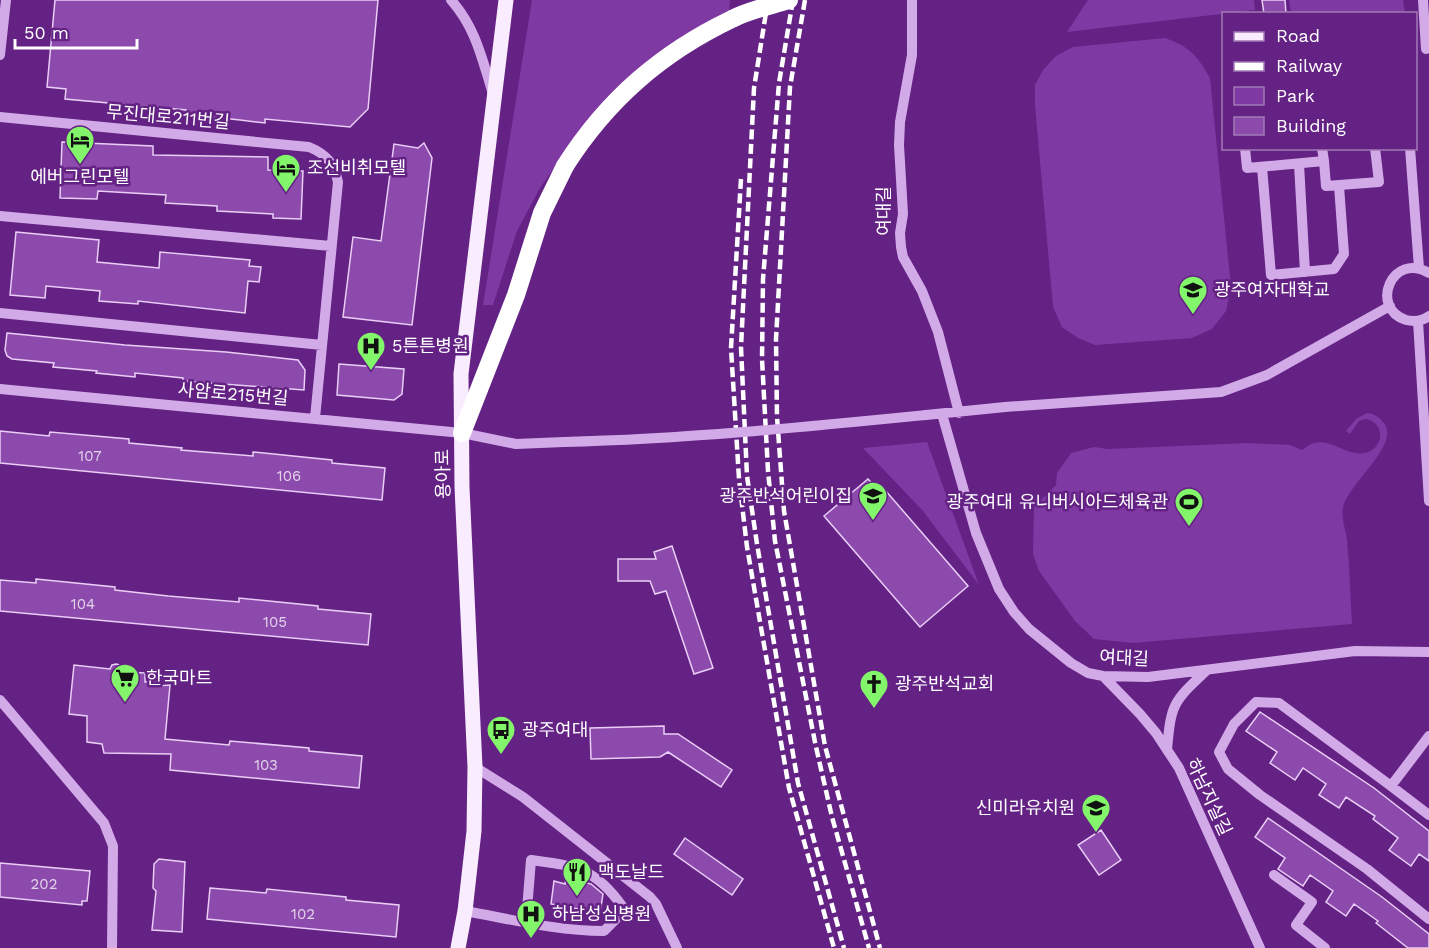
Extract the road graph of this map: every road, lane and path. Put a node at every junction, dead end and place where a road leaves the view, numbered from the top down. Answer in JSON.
{"nodes":[{"id":1,"x":6,"y":0,"type":"edge"},
{"id":2,"x":451,"y":0,"type":"edge"},
{"id":3,"x":506,"y":0,"type":"edge"},
{"id":4,"x":789,"y":0,"type":"edge"},
{"id":5,"x":912,"y":0,"type":"edge"},
{"id":6,"x":1423,"y":0,"type":"edge"},
{"id":7,"x":1423,"y":51,"type":"edge"},
{"id":8,"x":0,"y":55,"type":"edge"},
{"id":9,"x":494,"y":100,"type":"junction"},
{"id":10,"x":0,"y":117,"type":"edge"},
{"id":11,"x":1245,"y":150,"type":"edge"},
{"id":12,"x":1322,"y":150,"type":"edge"},
{"id":13,"x":1375,"y":150,"type":"edge"},
{"id":14,"x":1410,"y":150,"type":"edge"},
{"id":15,"x":1324,"y":162,"type":"junction"},
{"id":16,"x":1299,"y":164,"type":"junction"},
{"id":17,"x":1262,"y":167,"type":"junction"},
{"id":18,"x":1339,"y":186,"type":"junction"},
{"id":19,"x":0,"y":216,"type":"edge"},
{"id":20,"x":332,"y":246,"type":"junction"},
{"id":21,"x":1424,"y":270,"type":"edge"},
{"id":22,"x":1305,"y":272,"type":"junction"},
{"id":23,"x":1390,"y":306,"type":"junction"},
{"id":24,"x":0,"y":313,"type":"edge"},
{"id":25,"x":1429,"y":316,"type":"edge"},
{"id":26,"x":1418,"y":321,"type":"junction"},
{"id":27,"x":322,"y":345,"type":"junction"},
{"id":28,"x":0,"y":388,"type":"edge"},
{"id":29,"x":958,"y":413,"type":"junction"},
{"id":30,"x":942,"y":414,"type":"junction"},
{"id":31,"x":315,"y":418,"type":"junction"},
{"id":32,"x":462,"y":433,"type":"junction"},
{"id":33,"x":1429,"y":501,"type":"edge"},
{"id":34,"x":1429,"y":652,"type":"edge"},
{"id":35,"x":1207,"y":670,"type":"junction"},
{"id":36,"x":1102,"y":676,"type":"junction"},
{"id":37,"x":0,"y":700,"type":"edge"},
{"id":38,"x":1429,"y":736,"type":"edge"},
{"id":39,"x":1167,"y":750,"type":"junction"},
{"id":40,"x":475,"y":767,"type":"junction"},
{"id":41,"x":1391,"y":786,"type":"junction"},
{"id":42,"x":1429,"y":815,"type":"edge"},
{"id":43,"x":1274,"y":875,"type":"dead end"},
{"id":44,"x":465,"y":911,"type":"junction"},
{"id":45,"x":1429,"y":919,"type":"edge"},
{"id":46,"x":526,"y":922,"type":"junction"},
{"id":47,"x":112,"y":948,"type":"edge"},
{"id":48,"x":458,"y":948,"type":"edge"},
{"id":49,"x":677,"y":948,"type":"edge"},
{"id":50,"x":1260,"y":948,"type":"edge"},
{"id":51,"x":1325,"y":948,"type":"edge"}],
"edges":[{"from":1,"to":8,"type":"street"},
{"from":2,"to":9,"type":"street"},
{"from":3,"to":9,"type":"main road","name":"용아로"},
{"from":4,"to":32,"type":"highway","bridge":true},
{"from":5,"to":29,"type":"street","name":"여대길"},
{"from":6,"to":7,"type":"street"},
{"from":9,"to":32,"type":"main road","name":"용아로"},
{"from":10,"to":20,"type":"street","name":"무진대로211번길"},
{"from":11,"to":17,"type":"street"},
{"from":12,"to":15,"type":"street"},
{"from":13,"to":18,"type":"street"},
{"from":14,"to":21,"type":"street"},
{"from":15,"to":16,"type":"street"},
{"from":15,"to":18,"type":"street"},
{"from":16,"to":17,"type":"street"},
{"from":16,"to":22,"type":"street"},
{"from":17,"to":22,"type":"street"},
{"from":18,"to":22,"type":"street"},
{"from":19,"to":20,"type":"street"},
{"from":20,"to":27,"type":"street"},
{"from":21,"to":23,"type":"street"},
{"from":23,"to":26,"type":"street"},
{"from":23,"to":29,"type":"street","name":"사암로215번길"},
{"from":24,"to":27,"type":"street"},
{"from":25,"to":26,"type":"street"},
{"from":26,"to":33,"type":"street"},
{"from":27,"to":31,"type":"street"},
{"from":28,"to":31,"type":"street","name":"사암로215번길"},
{"from":29,"to":30,"type":"street","name":"사암로215번길"},
{"from":30,"to":32,"type":"street","name":"사암로215번길","bridge":true},
{"from":30,"to":36,"type":"street","name":"여대길"},
{"from":31,"to":32,"type":"street","name":"사암로215번길"},
{"from":32,"to":40,"type":"main road","name":"용아로"},
{"from":34,"to":35,"type":"street","name":"여대길"},
{"from":35,"to":36,"type":"street","name":"여대길"},
{"from":35,"to":39,"type":"street"},
{"from":36,"to":39,"type":"street","name":"하남지실길"},
{"from":37,"to":47,"type":"street"},
{"from":38,"to":41,"type":"street"},
{"from":39,"to":50,"type":"street","name":"하남지실길"},
{"from":40,"to":44,"type":"main road","name":"용아로"},
{"from":40,"to":49,"type":"street"},
{"from":41,"to":42,"type":"street"},
{"from":41,"to":45,"type":"street"},
{"from":43,"to":51,"type":"street"},
{"from":44,"to":46,"type":"street"},
{"from":44,"to":48,"type":"main road","name":"용아로"},
{"from":46,"to":46,"type":"street"}]}
